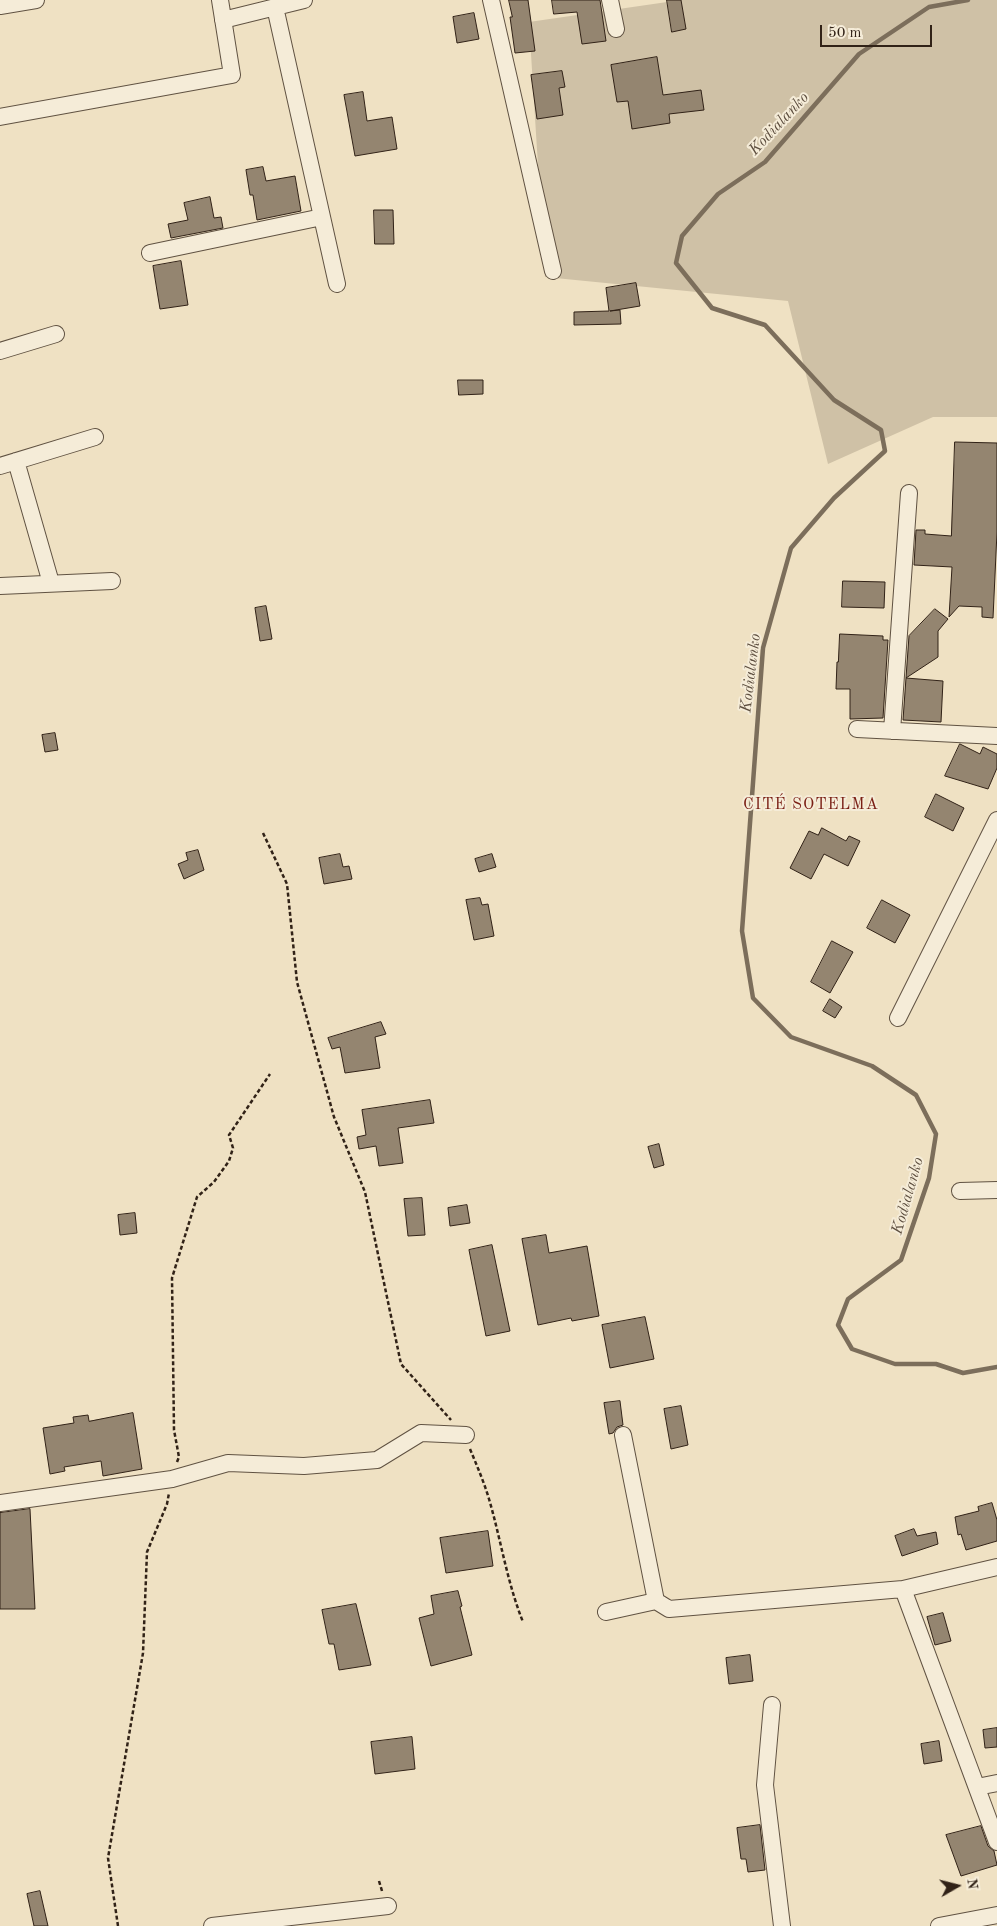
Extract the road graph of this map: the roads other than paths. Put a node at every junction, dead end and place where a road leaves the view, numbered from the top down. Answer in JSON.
{"nodes":[{"id":1,"x":36,"y":0,"type":"edge"},
{"id":2,"x":220,"y":0,"type":"edge"},
{"id":3,"x":304,"y":0,"type":"edge"},
{"id":4,"x":492,"y":0,"type":"edge"},
{"id":5,"x":610,"y":0,"type":"edge"},
{"id":6,"x":0,"y":6,"type":"edge"},
{"id":7,"x":275,"y":7,"type":"junction"},
{"id":8,"x":224,"y":20,"type":"junction"},
{"id":9,"x":616,"y":29,"type":"dead end"},
{"id":10,"x":0,"y":117,"type":"edge"},
{"id":11,"x":322,"y":217,"type":"junction"},
{"id":12,"x":150,"y":252,"type":"dead end"},
{"id":13,"x":553,"y":270,"type":"dead end"},
{"id":14,"x":337,"y":284,"type":"dead end"},
{"id":15,"x":56,"y":334,"type":"dead end"},
{"id":16,"x":0,"y":351,"type":"edge"},
{"id":17,"x":95,"y":437,"type":"dead end"},
{"id":18,"x":16,"y":461,"type":"junction"},
{"id":19,"x":0,"y":466,"type":"edge"},
{"id":20,"x":909,"y":493,"type":"dead end"},
{"id":21,"x":112,"y":581,"type":"dead end"},
{"id":22,"x":51,"y":583,"type":"junction"},
{"id":23,"x":0,"y":586,"type":"edge"},
{"id":24,"x":857,"y":729,"type":"dead end"},
{"id":25,"x":892,"y":731,"type":"junction"},
{"id":26,"x":997,"y":736,"type":"edge"},
{"id":27,"x":996,"y":822,"type":"edge"},
{"id":28,"x":997,"y":846,"type":"edge"},
{"id":29,"x":898,"y":1018,"type":"dead end"},
{"id":30,"x":997,"y":1190,"type":"edge"},
{"id":31,"x":960,"y":1191,"type":"dead end"},
{"id":32,"x":466,"y":1435,"type":"road end"},
{"id":33,"x":623,"y":1435,"type":"dead end"},
{"id":34,"x":0,"y":1503,"type":"edge"},
{"id":35,"x":997,"y":1567,"type":"edge"},
{"id":36,"x":903,"y":1589,"type":"junction"},
{"id":37,"x":656,"y":1601,"type":"junction"},
{"id":38,"x":606,"y":1612,"type":"dead end"},
{"id":39,"x":772,"y":1705,"type":"dead end"},
{"id":40,"x":997,"y":1783,"type":"edge"},
{"id":41,"x":977,"y":1787,"type":"junction"},
{"id":42,"x":997,"y":1842,"type":"edge"},
{"id":43,"x":388,"y":1906,"type":"dead end"},
{"id":44,"x":997,"y":1915,"type":"edge"},
{"id":45,"x":212,"y":1926,"type":"edge"},
{"id":46,"x":782,"y":1926,"type":"edge"},
{"id":47,"x":939,"y":1926,"type":"edge"}],
"edges":[{"from":1,"to":6,"type":"street"},
{"from":2,"to":8,"type":"street"},
{"from":3,"to":7,"type":"street"},
{"from":4,"to":13,"type":"street"},
{"from":5,"to":9,"type":"street"},
{"from":7,"to":8,"type":"street"},
{"from":7,"to":11,"type":"street"},
{"from":8,"to":10,"type":"street"},
{"from":11,"to":12,"type":"street"},
{"from":11,"to":14,"type":"street"},
{"from":15,"to":16,"type":"street"},
{"from":17,"to":18,"type":"street"},
{"from":18,"to":19,"type":"street"},
{"from":18,"to":22,"type":"street"},
{"from":20,"to":25,"type":"street"},
{"from":21,"to":22,"type":"street"},
{"from":22,"to":23,"type":"street"},
{"from":24,"to":25,"type":"street"},
{"from":25,"to":26,"type":"street"},
{"from":27,"to":28,"type":"street"},
{"from":27,"to":29,"type":"street"},
{"from":30,"to":31,"type":"street"},
{"from":32,"to":34,"type":"street"},
{"from":33,"to":37,"type":"street"},
{"from":35,"to":36,"type":"street"},
{"from":36,"to":37,"type":"street"},
{"from":36,"to":41,"type":"street"},
{"from":37,"to":38,"type":"street"},
{"from":39,"to":46,"type":"street"},
{"from":40,"to":41,"type":"street"},
{"from":41,"to":42,"type":"street"},
{"from":43,"to":45,"type":"street"},
{"from":44,"to":47,"type":"street"}]}
